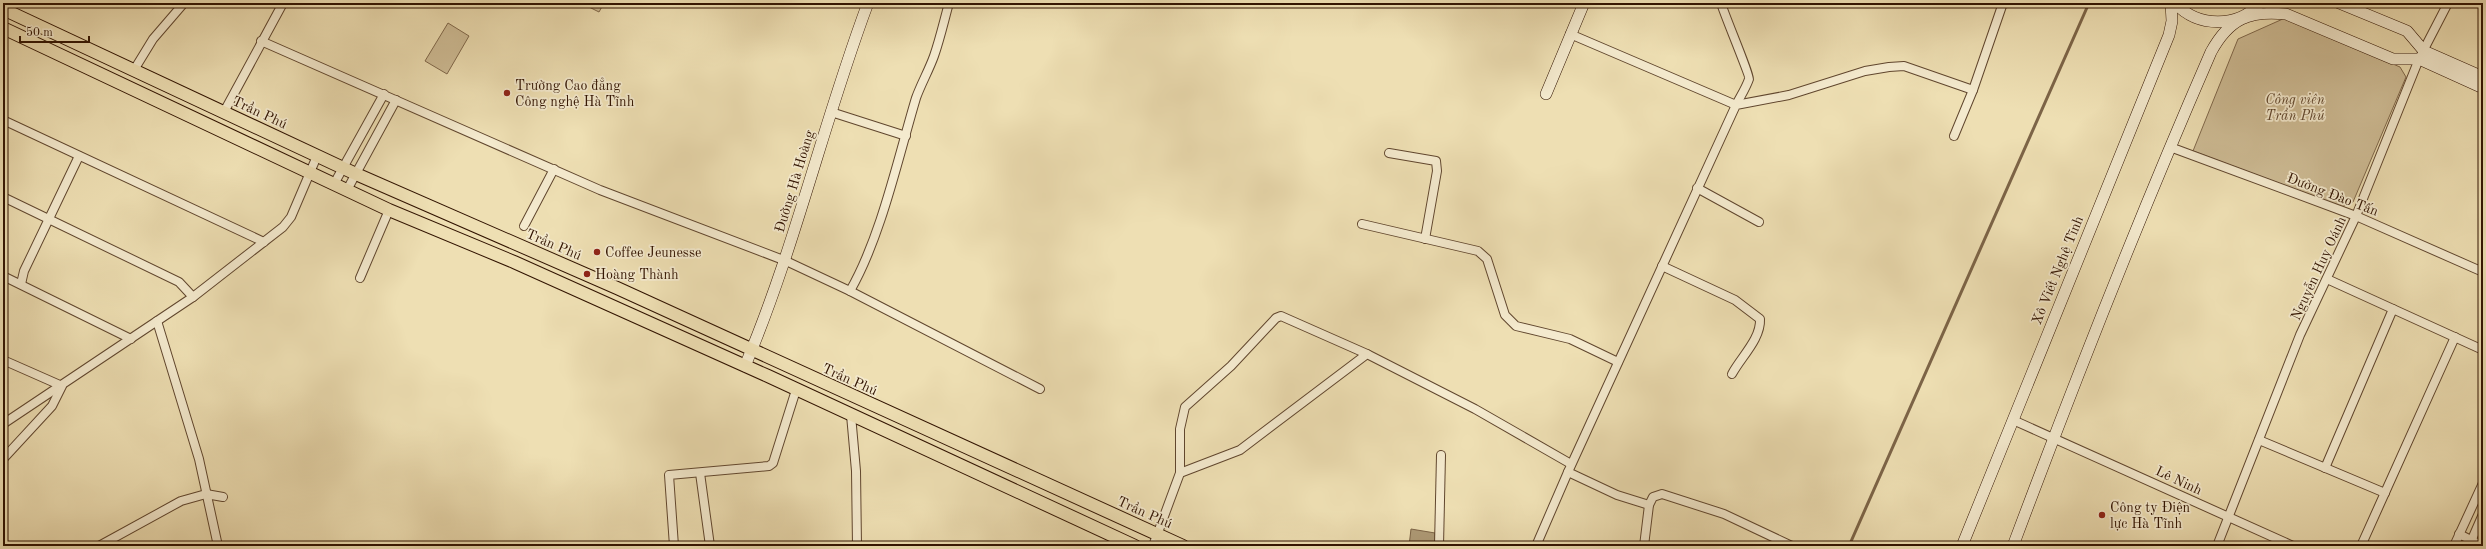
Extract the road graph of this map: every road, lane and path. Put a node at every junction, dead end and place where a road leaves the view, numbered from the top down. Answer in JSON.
{"nodes":[{"id":1,"x":184,"y":3,"type":"edge"},
{"id":2,"x":283,"y":3,"type":"edge"},
{"id":3,"x":868,"y":3,"type":"edge"},
{"id":4,"x":949,"y":3,"type":"edge"},
{"id":5,"x":1584,"y":3,"type":"edge"},
{"id":6,"x":1721,"y":3,"type":"edge"},
{"id":7,"x":2003,"y":3,"type":"edge"},
{"id":8,"x":2171,"y":3,"type":"edge"},
{"id":9,"x":2175,"y":3,"type":"edge"},
{"id":10,"x":2260,"y":3,"type":"edge"},
{"id":11,"x":2339,"y":3,"type":"edge"},
{"id":12,"x":2448,"y":3,"type":"edge"},
{"id":13,"x":7,"y":7,"type":"edge"},
{"id":14,"x":2242,"y":17,"type":"junction"},
{"id":15,"x":3,"y":28,"type":"edge"},
{"id":16,"x":1570,"y":34,"type":"junction"},
{"id":17,"x":261,"y":41,"type":"junction"},
{"id":18,"x":2422,"y":55,"type":"junction"},
{"id":19,"x":134,"y":70,"type":"junction"},
{"id":20,"x":2483,"y":76,"type":"edge"},
{"id":21,"x":2483,"y":88,"type":"edge"},
{"id":22,"x":1973,"y":90,"type":"junction"},
{"id":23,"x":384,"y":94,"type":"junction"},
{"id":24,"x":1546,"y":94,"type":"dead end"},
{"id":25,"x":396,"y":100,"type":"junction"},
{"id":26,"x":1736,"y":105,"type":"junction"},
{"id":27,"x":224,"y":112,"type":"junction"},
{"id":28,"x":831,"y":112,"type":"junction"},
{"id":29,"x":3,"y":120,"type":"edge"},
{"id":30,"x":906,"y":136,"type":"junction"},
{"id":31,"x":1954,"y":136,"type":"dead end"},
{"id":32,"x":2170,"y":147,"type":"junction"},
{"id":33,"x":1390,"y":153,"type":"dead end"},
{"id":34,"x":79,"y":156,"type":"junction"},
{"id":35,"x":317,"y":156,"type":"junction"},
{"id":36,"x":343,"y":168,"type":"junction"},
{"id":37,"x":554,"y":169,"type":"junction"},
{"id":38,"x":309,"y":173,"type":"junction"},
{"id":39,"x":356,"y":174,"type":"junction"},
{"id":40,"x":334,"y":184,"type":"junction"},
{"id":41,"x":1697,"y":188,"type":"junction"},
{"id":42,"x":347,"y":190,"type":"junction"},
{"id":43,"x":3,"y":197,"type":"edge"},
{"id":44,"x":389,"y":210,"type":"junction"},
{"id":45,"x":2356,"y":216,"type":"junction"},
{"id":46,"x":50,"y":220,"type":"junction"},
{"id":47,"x":1759,"y":222,"type":"dead end"},
{"id":48,"x":1362,"y":224,"type":"dead end"},
{"id":49,"x":524,"y":226,"type":"dead end"},
{"id":50,"x":1425,"y":239,"type":"junction"},
{"id":51,"x":264,"y":242,"type":"junction"},
{"id":52,"x":786,"y":261,"type":"junction"},
{"id":53,"x":1662,"y":266,"type":"junction"},
{"id":54,"x":2483,"y":272,"type":"edge"},
{"id":55,"x":3,"y":276,"type":"edge"},
{"id":56,"x":360,"y":278,"type":"dead end"},
{"id":57,"x":2326,"y":279,"type":"junction"},
{"id":58,"x":21,"y":284,"type":"junction"},
{"id":59,"x":850,"y":291,"type":"junction"},
{"id":60,"x":193,"y":297,"type":"junction"},
{"id":61,"x":2393,"y":309,"type":"junction"},
{"id":62,"x":157,"y":321,"type":"junction"},
{"id":63,"x":2455,"y":337,"type":"junction"},
{"id":64,"x":131,"y":339,"type":"junction"},
{"id":65,"x":752,"y":349,"type":"junction"},
{"id":66,"x":2483,"y":350,"type":"edge"},
{"id":67,"x":1367,"y":354,"type":"junction"},
{"id":68,"x":3,"y":360,"type":"edge"},
{"id":69,"x":1618,"y":362,"type":"junction"},
{"id":70,"x":745,"y":366,"type":"junction"},
{"id":71,"x":1732,"y":374,"type":"dead end"},
{"id":72,"x":62,"y":386,"type":"junction"},
{"id":73,"x":1040,"y":389,"type":"dead end"},
{"id":74,"x":796,"y":390,"type":"junction"},
{"id":75,"x":851,"y":416,"type":"junction"},
{"id":76,"x":2013,"y":420,"type":"junction"},
{"id":77,"x":3,"y":424,"type":"edge"},
{"id":78,"x":2054,"y":436,"type":"junction"},
{"id":79,"x":2259,"y":440,"type":"junction"},
{"id":80,"x":1441,"y":456,"type":"dead end"},
{"id":81,"x":3,"y":460,"type":"edge"},
{"id":82,"x":1569,"y":468,"type":"junction"},
{"id":83,"x":2325,"y":468,"type":"junction"},
{"id":84,"x":700,"y":473,"type":"junction"},
{"id":85,"x":1180,"y":473,"type":"junction"},
{"id":86,"x":2483,"y":483,"type":"edge"},
{"id":87,"x":2385,"y":493,"type":"junction"},
{"id":88,"x":206,"y":494,"type":"junction"},
{"id":89,"x":223,"y":497,"type":"dead end"},
{"id":90,"x":1649,"y":505,"type":"junction"},
{"id":91,"x":2483,"y":514,"type":"edge"},
{"id":92,"x":2228,"y":517,"type":"junction"},
{"id":93,"x":1157,"y":534,"type":"junction"},
{"id":94,"x":2459,"y":534,"type":"junction"},
{"id":95,"x":2470,"y":543,"type":"edge"},
{"id":96,"x":99,"y":546,"type":"edge"},
{"id":97,"x":218,"y":546,"type":"edge"},
{"id":98,"x":674,"y":546,"type":"edge"},
{"id":99,"x":710,"y":546,"type":"edge"},
{"id":100,"x":857,"y":546,"type":"edge"},
{"id":101,"x":1135,"y":546,"type":"edge"},
{"id":102,"x":1153,"y":546,"type":"edge"},
{"id":103,"x":1183,"y":546,"type":"edge"},
{"id":104,"x":1439,"y":546,"type":"edge"},
{"id":105,"x":1536,"y":546,"type":"edge"},
{"id":106,"x":1644,"y":546,"type":"edge"},
{"id":107,"x":1792,"y":546,"type":"edge"},
{"id":108,"x":1962,"y":546,"type":"edge"},
{"id":109,"x":2013,"y":546,"type":"edge"},
{"id":110,"x":2217,"y":546,"type":"edge"},
{"id":111,"x":2293,"y":546,"type":"edge"},
{"id":112,"x":2361,"y":546,"type":"edge"},
{"id":113,"x":2454,"y":546,"type":"edge"},
{"id":114,"x":2483,"y":546,"type":"edge"}],
"edges":[{"from":1,"to":19,"type":"street"},
{"from":2,"to":17,"type":"street"},
{"from":3,"to":28,"type":"street","name":"Đường Hà Hoàng"},
{"from":4,"to":30,"type":"street"},
{"from":5,"to":16,"type":"street"},
{"from":6,"to":26,"type":"street"},
{"from":7,"to":22,"type":"street"},
{"from":8,"to":76,"type":"street","name":"Xô Viết Nghệ Tĩnh"},
{"from":9,"to":14,"type":"street"},
{"from":10,"to":14,"type":"street"},
{"from":11,"to":18,"type":"street"},
{"from":12,"to":18,"type":"street","name":"Nguyễn Huy Oánh"},
{"from":13,"to":19,"type":"main road","name":"Trần Phú"},
{"from":14,"to":18,"type":"street"},
{"from":14,"to":32,"type":"street"},
{"from":15,"to":38,"type":"main road"},
{"from":16,"to":24,"type":"street"},
{"from":16,"to":26,"type":"street"},
{"from":17,"to":23,"type":"street"},
{"from":17,"to":27,"type":"street"},
{"from":18,"to":20,"type":"street"},
{"from":18,"to":21,"type":"street"},
{"from":18,"to":45,"type":"street","name":"Nguyễn Huy Oánh"},
{"from":19,"to":27,"type":"main road","name":"Trần Phú"},
{"from":22,"to":26,"type":"street"},
{"from":22,"to":31,"type":"street"},
{"from":23,"to":25,"type":"street"},
{"from":23,"to":36,"type":"street"},
{"from":25,"to":37,"type":"street"},
{"from":25,"to":39,"type":"street"},
{"from":26,"to":41,"type":"street"},
{"from":27,"to":35,"type":"main road","name":"Trần Phú"},
{"from":28,"to":30,"type":"street"},
{"from":28,"to":52,"type":"street","name":"Đường Hà Hoàng"},
{"from":29,"to":34,"type":"street"},
{"from":30,"to":59,"type":"street"},
{"from":32,"to":45,"type":"street","name":"Đường Đào Tấn"},
{"from":32,"to":78,"type":"street"},
{"from":33,"to":50,"type":"street"},
{"from":34,"to":46,"type":"street"},
{"from":34,"to":51,"type":"street"},
{"from":35,"to":36,"type":"main road","name":"Trần Phú"},
{"from":35,"to":38,"type":"street"},
{"from":36,"to":39,"type":"main road","name":"Trần Phú"},
{"from":36,"to":40,"type":"street"},
{"from":37,"to":49,"type":"street"},
{"from":37,"to":52,"type":"street"},
{"from":38,"to":40,"type":"main road"},
{"from":38,"to":51,"type":"street"},
{"from":39,"to":42,"type":"street"},
{"from":39,"to":65,"type":"main road","name":"Trần Phú"},
{"from":40,"to":42,"type":"main road"},
{"from":41,"to":47,"type":"street"},
{"from":41,"to":53,"type":"street"},
{"from":42,"to":44,"type":"main road"},
{"from":43,"to":46,"type":"street"},
{"from":44,"to":56,"type":"street"},
{"from":44,"to":70,"type":"main road"},
{"from":45,"to":54,"type":"street","name":"Đường Đào Tấn"},
{"from":45,"to":57,"type":"street","name":"Nguyễn Huy Oánh"},
{"from":46,"to":58,"type":"street"},
{"from":46,"to":60,"type":"street"},
{"from":48,"to":50,"type":"street"},
{"from":50,"to":69,"type":"street"},
{"from":51,"to":60,"type":"street"},
{"from":52,"to":59,"type":"street"},
{"from":52,"to":65,"type":"street","name":"Đường Hà Hoàng"},
{"from":53,"to":69,"type":"street"},
{"from":53,"to":71,"type":"street"},
{"from":55,"to":58,"type":"street"},
{"from":57,"to":61,"type":"street"},
{"from":57,"to":79,"type":"street","name":"Nguyễn Huy Oánh"},
{"from":58,"to":64,"type":"street"},
{"from":59,"to":73,"type":"street"},
{"from":60,"to":62,"type":"street"},
{"from":61,"to":63,"type":"street"},
{"from":61,"to":83,"type":"street"},
{"from":62,"to":64,"type":"street"},
{"from":62,"to":88,"type":"street"},
{"from":63,"to":66,"type":"street"},
{"from":63,"to":87,"type":"street"},
{"from":64,"to":72,"type":"street"},
{"from":65,"to":70,"type":"street","name":"Đường Hà Hoàng"},
{"from":65,"to":93,"type":"main road","name":"Trần Phú"},
{"from":67,"to":82,"type":"street"},
{"from":67,"to":85,"type":"street"},
{"from":67,"to":85,"type":"street"},
{"from":68,"to":72,"type":"street"},
{"from":69,"to":82,"type":"street"},
{"from":70,"to":74,"type":"main road"},
{"from":72,"to":77,"type":"street"},
{"from":72,"to":81,"type":"street"},
{"from":74,"to":75,"type":"main road"},
{"from":74,"to":84,"type":"street"},
{"from":75,"to":100,"type":"street"},
{"from":75,"to":101,"type":"main road"},
{"from":76,"to":78,"type":"street","name":"Lê Ninh"},
{"from":76,"to":108,"type":"street","name":"Xô Viết Nghệ Tĩnh"},
{"from":78,"to":92,"type":"street","name":"Lê Ninh"},
{"from":78,"to":109,"type":"street"},
{"from":79,"to":83,"type":"street"},
{"from":79,"to":92,"type":"street","name":"Nguyễn Huy Oánh"},
{"from":80,"to":104,"type":"street"},
{"from":82,"to":90,"type":"street"},
{"from":82,"to":105,"type":"street"},
{"from":83,"to":87,"type":"street"},
{"from":84,"to":98,"type":"street"},
{"from":84,"to":99,"type":"street"},
{"from":85,"to":93,"type":"street"},
{"from":86,"to":94,"type":"street"},
{"from":87,"to":112,"type":"street"},
{"from":88,"to":89,"type":"street"},
{"from":88,"to":96,"type":"street"},
{"from":88,"to":97,"type":"street"},
{"from":90,"to":106,"type":"street"},
{"from":90,"to":107,"type":"street"},
{"from":91,"to":95,"type":"street"},
{"from":92,"to":110,"type":"street","name":"Nguyễn Huy Oánh"},
{"from":92,"to":111,"type":"street","name":"Lê Ninh"},
{"from":93,"to":102,"type":"street"},
{"from":93,"to":103,"type":"main road","name":"Trần Phú"},
{"from":94,"to":95,"type":"street"},
{"from":94,"to":113,"type":"street"},
{"from":95,"to":114,"type":"street"}]}
